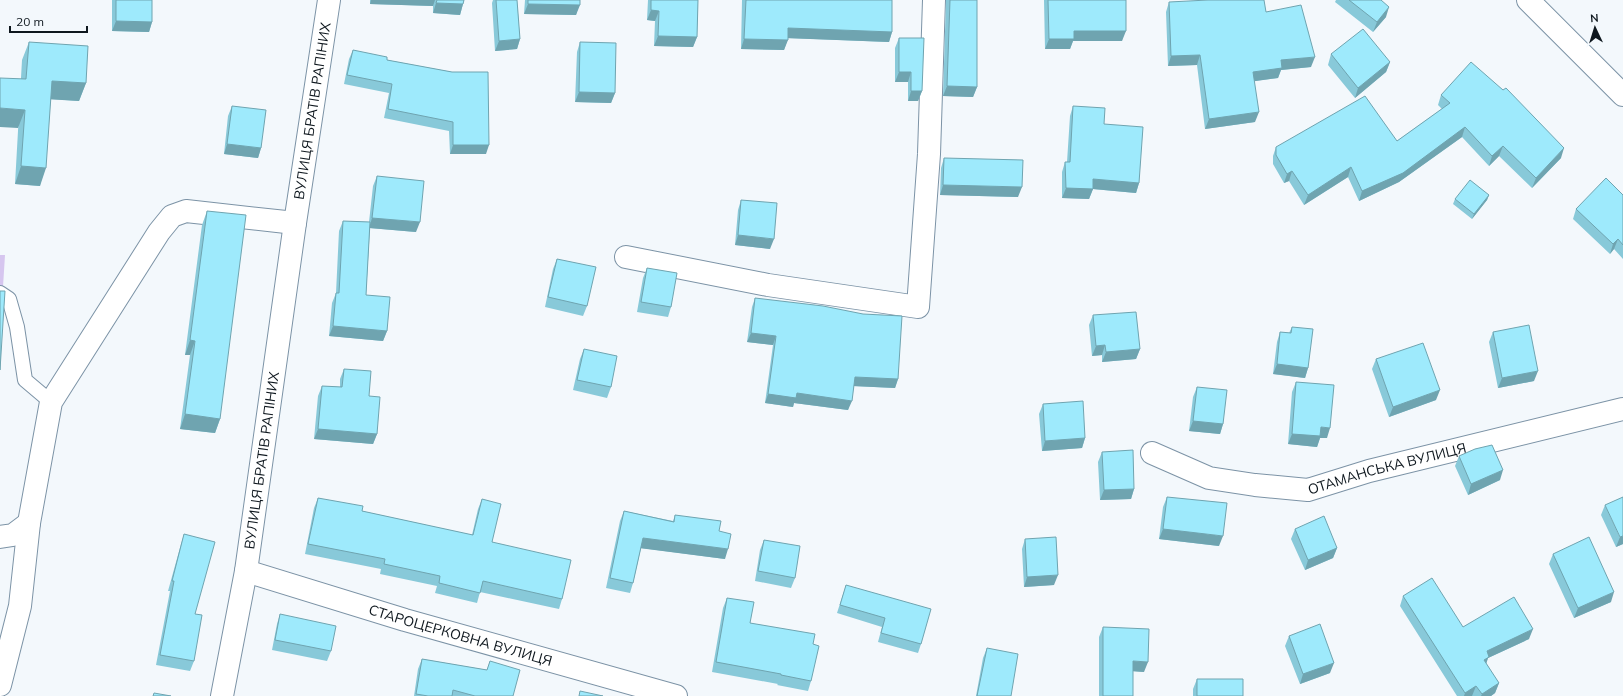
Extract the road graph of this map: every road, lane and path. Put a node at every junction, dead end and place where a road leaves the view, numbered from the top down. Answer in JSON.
{"nodes":[{"id":1,"x":329,"y":0,"type":"edge"},
{"id":2,"x":934,"y":0,"type":"edge"},
{"id":3,"x":1528,"y":0,"type":"edge"},
{"id":4,"x":1623,"y":95,"type":"edge"},
{"id":5,"x":295,"y":223,"type":"junction"},
{"id":6,"x":626,"y":257,"type":"dead end"},
{"id":7,"x":0,"y":293,"type":"edge"},
{"id":8,"x":51,"y":402,"type":"junction"},
{"id":9,"x":1623,"y":409,"type":"edge"},
{"id":10,"x":1152,"y":453,"type":"dead end"},
{"id":11,"x":29,"y":523,"type":"junction"},
{"id":12,"x":0,"y":537,"type":"edge"},
{"id":13,"x":246,"y":571,"type":"junction"},
{"id":14,"x":0,"y":685,"type":"edge"},
{"id":15,"x":222,"y":696,"type":"edge"},
{"id":16,"x":676,"y":696,"type":"edge"}],
"edges":[{"from":1,"to":5,"type":"street","name":"ВУЛИЦЯ БРАТІВ РАПІНИХ"},
{"from":2,"to":6,"type":"street"},
{"from":3,"to":4,"type":"street"},
{"from":5,"to":8,"type":"street"},
{"from":5,"to":13,"type":"street","name":"ВУЛИЦЯ БРАТІВ РАПІНИХ"},
{"from":7,"to":8,"type":"lane"},
{"from":8,"to":11,"type":"street"},
{"from":9,"to":10,"type":"street","name":"ОТАМАНСЬКА ВУЛИЦЯ"},
{"from":11,"to":12,"type":"street"},
{"from":11,"to":14,"type":"street"},
{"from":13,"to":15,"type":"street","name":"ВУЛИЦЯ БРАТІВ РАПІНИХ"},
{"from":13,"to":16,"type":"street","name":"СТАРОЦЕРКОВНА ВУЛИЦЯ"}]}
